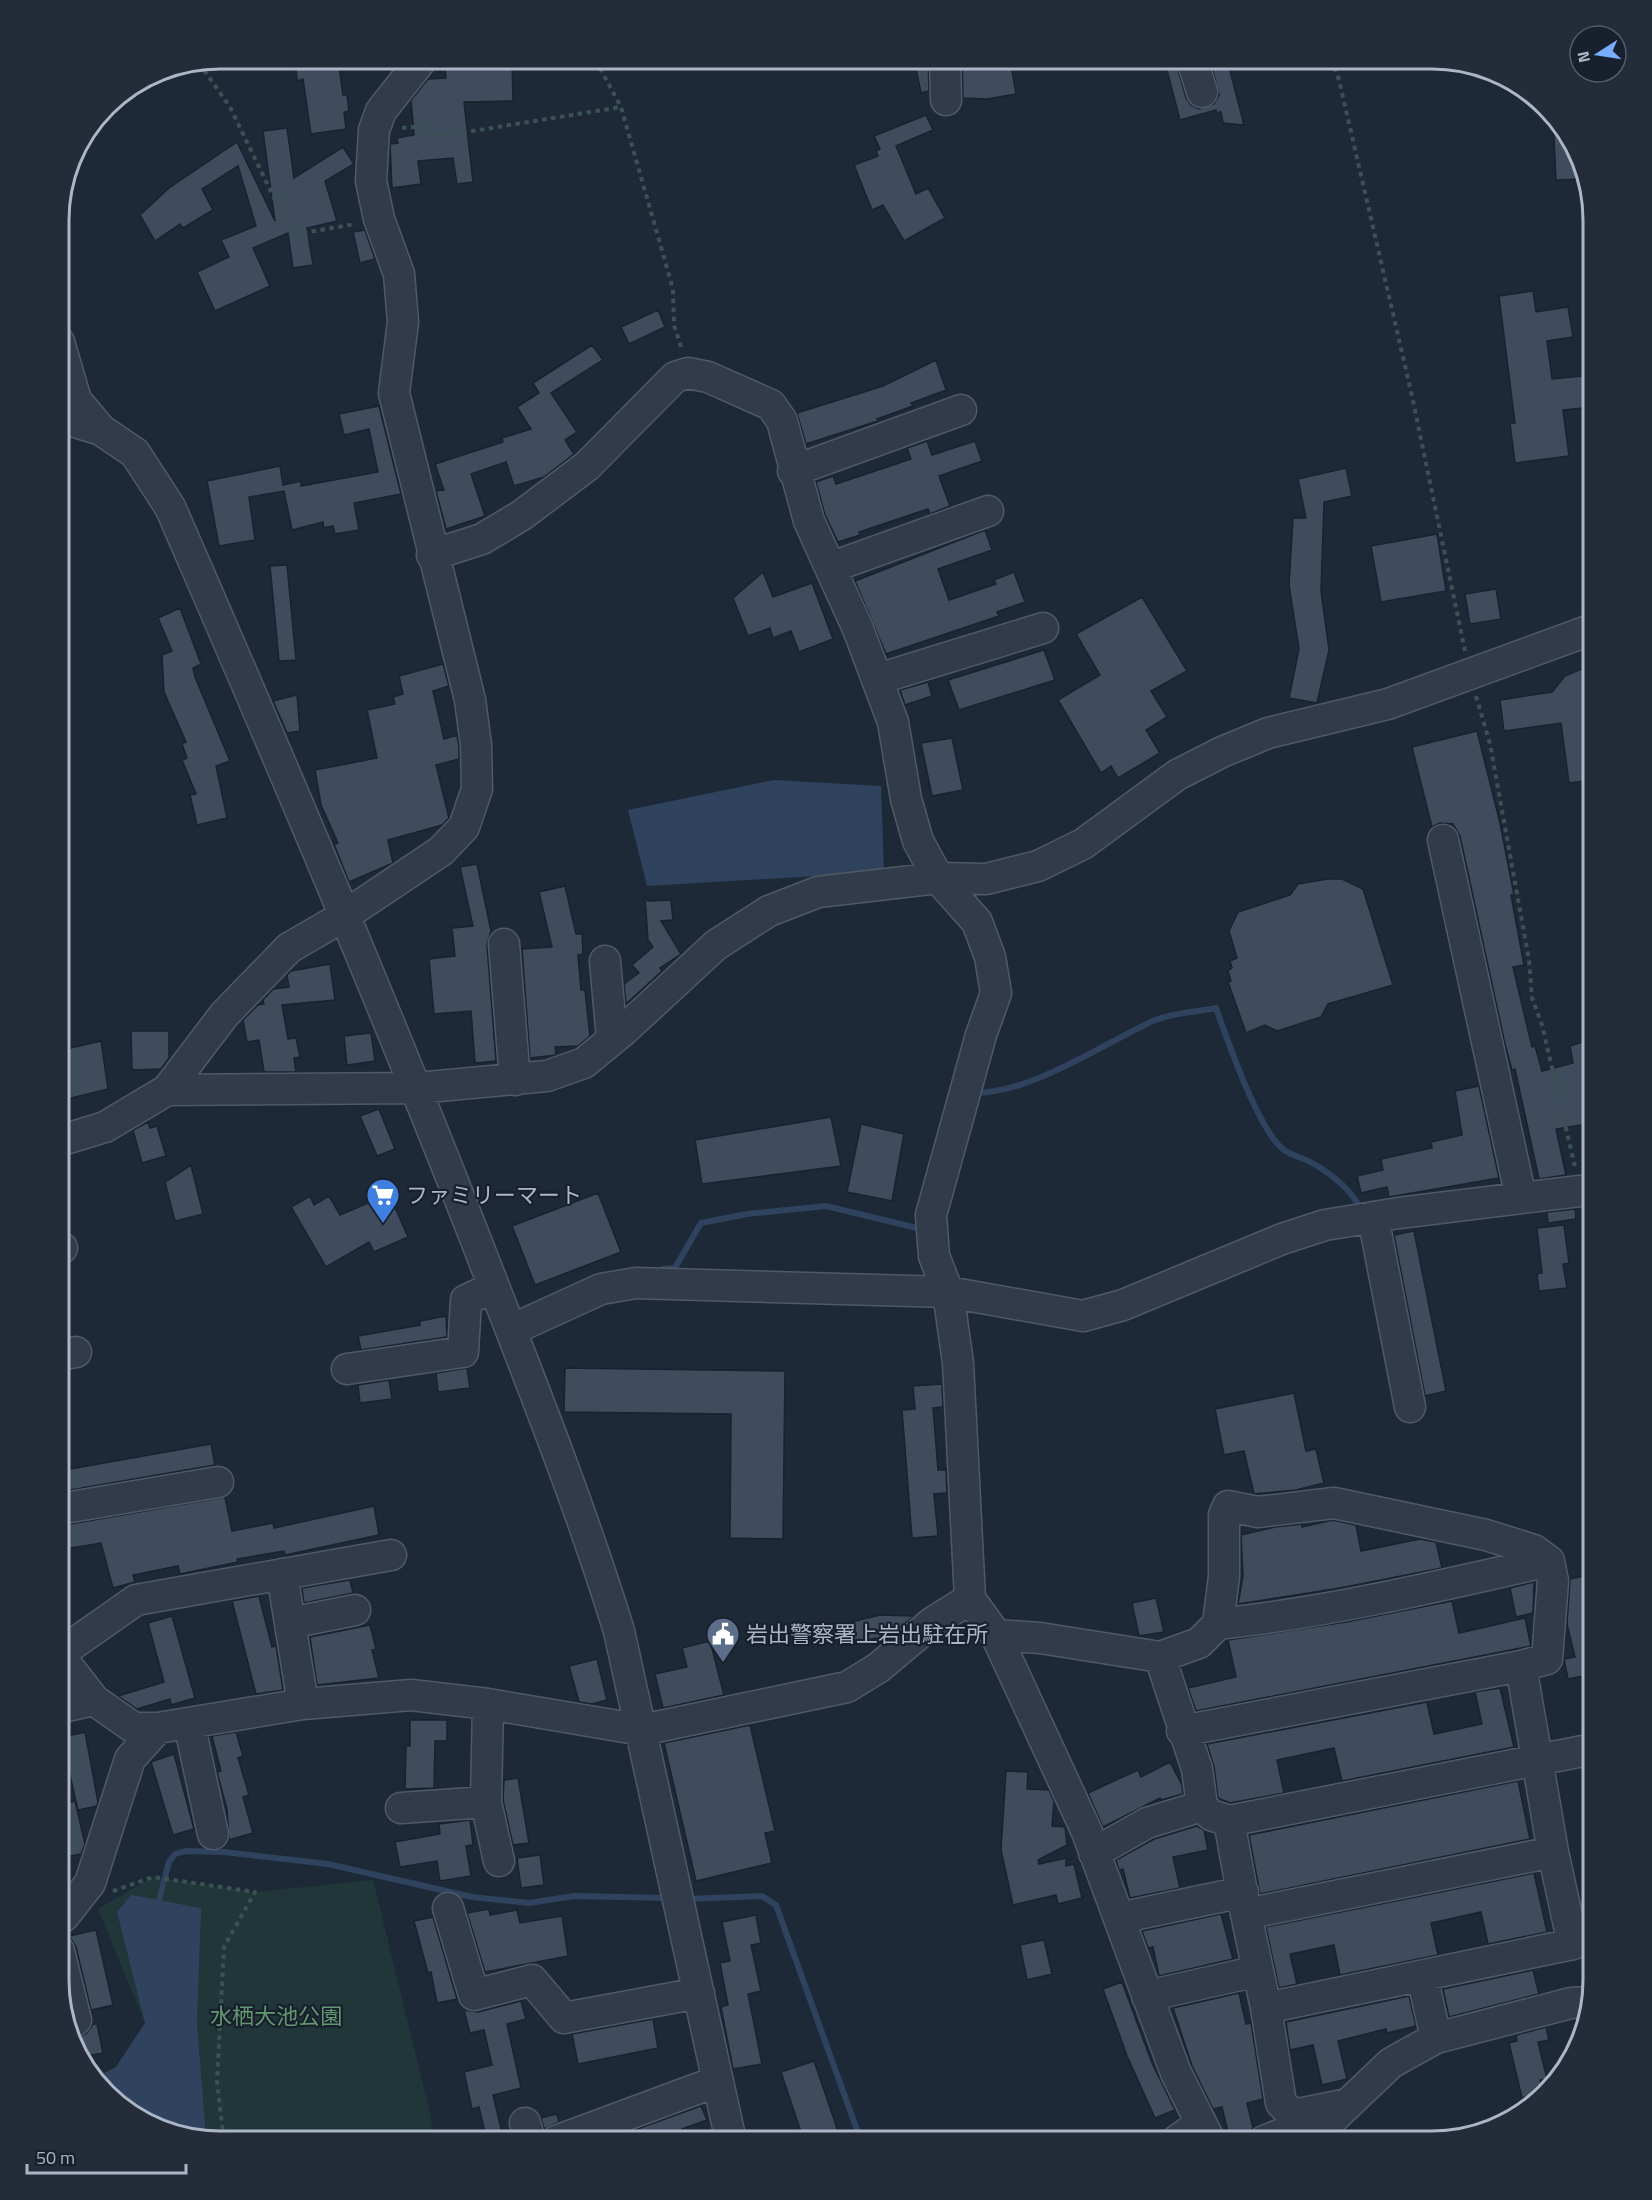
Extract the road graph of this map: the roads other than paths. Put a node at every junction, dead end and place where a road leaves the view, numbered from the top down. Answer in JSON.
{"nodes":[{"id":1,"x":413,"y":69,"type":"edge"},
{"id":2,"x":945,"y":69,"type":"edge"},
{"id":3,"x":1195,"y":69,"type":"edge"},
{"id":4,"x":1202,"y":92,"type":"dead end"},
{"id":5,"x":946,"y":100,"type":"dead end"},
{"id":6,"x":69,"y":376,"type":"edge"},
{"id":7,"x":961,"y":410,"type":"dead end"},
{"id":8,"x":69,"y":420,"type":"edge"},
{"id":9,"x":101,"y":430,"type":"junction"},
{"id":10,"x":793,"y":471,"type":"junction"},
{"id":11,"x":988,"y":511,"type":"dead end"},
{"id":12,"x":432,"y":555,"type":"junction"},
{"id":13,"x":832,"y":567,"type":"junction"},
{"id":14,"x":1043,"y":628,"type":"dead end"},
{"id":15,"x":1583,"y":633,"type":"edge"},
{"id":16,"x":878,"y":679,"type":"junction"},
{"id":17,"x":1443,"y":840,"type":"dead end"},
{"id":18,"x":939,"y":878,"type":"junction"},
{"id":19,"x":344,"y":916,"type":"junction"},
{"id":20,"x":504,"y":944,"type":"dead end"},
{"id":21,"x":605,"y":961,"type":"dead end"},
{"id":22,"x":612,"y":1038,"type":"junction"},
{"id":23,"x":514,"y":1080,"type":"junction"},
{"id":24,"x":417,"y":1088,"type":"junction"},
{"id":25,"x":167,"y":1090,"type":"junction"},
{"id":26,"x":69,"y":1138,"type":"edge"},
{"id":27,"x":1583,"y":1192,"type":"edge"},
{"id":28,"x":1521,"y":1198,"type":"junction"},
{"id":29,"x":1373,"y":1217,"type":"junction"},
{"id":30,"x":494,"y":1287,"type":"junction"},
{"id":31,"x":948,"y":1292,"type":"junction"},
{"id":32,"x":511,"y":1330,"type":"junction"},
{"id":33,"x":347,"y":1370,"type":"dead end"},
{"id":34,"x":1410,"y":1407,"type":"dead end"},
{"id":35,"x":218,"y":1482,"type":"dead end"},
{"id":36,"x":69,"y":1507,"type":"edge"},
{"id":37,"x":391,"y":1555,"type":"dead end"},
{"id":38,"x":1549,"y":1561,"type":"junction"},
{"id":39,"x":282,"y":1574,"type":"junction"},
{"id":40,"x":970,"y":1599,"type":"junction"},
{"id":41,"x":355,"y":1610,"type":"dead end"},
{"id":42,"x":290,"y":1623,"type":"junction"},
{"id":43,"x":1218,"y":1624,"type":"junction"},
{"id":44,"x":996,"y":1635,"type":"junction"},
{"id":45,"x":69,"y":1647,"type":"edge"},
{"id":46,"x":1160,"y":1657,"type":"junction"},
{"id":47,"x":1521,"y":1666,"type":"junction"},
{"id":48,"x":69,"y":1669,"type":"edge"},
{"id":49,"x":94,"y":1700,"type":"junction"},
{"id":50,"x":303,"y":1704,"type":"junction"},
{"id":51,"x":488,"y":1704,"type":"junction"},
{"id":52,"x":69,"y":1706,"type":"edge"},
{"id":53,"x":189,"y":1723,"type":"junction"},
{"id":54,"x":158,"y":1728,"type":"junction"},
{"id":55,"x":642,"y":1730,"type":"junction"},
{"id":56,"x":1182,"y":1731,"type":"junction"},
{"id":57,"x":1583,"y":1751,"type":"edge"},
{"id":58,"x":1538,"y":1758,"type":"junction"},
{"id":59,"x":486,"y":1802,"type":"junction"},
{"id":60,"x":1203,"y":1806,"type":"junction"},
{"id":61,"x":401,"y":1808,"type":"dead end"},
{"id":62,"x":1230,"y":1821,"type":"junction"},
{"id":63,"x":213,"y":1834,"type":"dead end"},
{"id":64,"x":1553,"y":1852,"type":"junction"},
{"id":65,"x":1094,"y":1853,"type":"junction"},
{"id":66,"x":499,"y":1861,"type":"dead end"},
{"id":67,"x":1245,"y":1903,"type":"junction"},
{"id":68,"x":69,"y":1907,"type":"edge"},
{"id":69,"x":448,"y":1908,"type":"dead end"},
{"id":70,"x":1119,"y":1918,"type":"junction"},
{"id":71,"x":1258,"y":1971,"type":"junction"},
{"id":72,"x":1422,"y":1976,"type":"junction"},
{"id":73,"x":699,"y":1993,"type":"junction"},
{"id":74,"x":70,"y":1996,"type":"edge"},
{"id":75,"x":1147,"y":1996,"type":"junction"},
{"id":76,"x":1581,"y":2002,"type":"edge"},
{"id":77,"x":1266,"y":2008,"type":"junction"},
{"id":78,"x":74,"y":2020,"type":"edge"},
{"id":79,"x":1436,"y":2038,"type":"junction"},
{"id":80,"x":718,"y":2081,"type":"junction"},
{"id":81,"x":1348,"y":2104,"type":"junction"},
{"id":82,"x":585,"y":2131,"type":"edge"},
{"id":83,"x":729,"y":2131,"type":"edge"},
{"id":84,"x":1193,"y":2131,"type":"edge"},
{"id":85,"x":1289,"y":2131,"type":"edge"}],
"edges":[{"from":1,"to":12,"type":"street"},
{"from":2,"to":5,"type":"street"},
{"from":3,"to":4,"type":"street"},
{"from":6,"to":9,"type":"street"},
{"from":7,"to":10,"type":"street"},
{"from":8,"to":9,"type":"street"},
{"from":9,"to":19,"type":"street"},
{"from":10,"to":12,"type":"street"},
{"from":10,"to":13,"type":"street"},
{"from":11,"to":13,"type":"street"},
{"from":12,"to":19,"type":"street"},
{"from":13,"to":16,"type":"street"},
{"from":14,"to":16,"type":"street"},
{"from":15,"to":18,"type":"street"},
{"from":16,"to":18,"type":"street"},
{"from":17,"to":28,"type":"street"},
{"from":18,"to":22,"type":"street"},
{"from":18,"to":31,"type":"street"},
{"from":19,"to":24,"type":"street"},
{"from":19,"to":25,"type":"street"},
{"from":20,"to":23,"type":"street"},
{"from":21,"to":22,"type":"street"},
{"from":22,"to":23,"type":"street"},
{"from":23,"to":24,"type":"street"},
{"from":24,"to":25,"type":"street"},
{"from":24,"to":30,"type":"street"},
{"from":25,"to":26,"type":"street"},
{"from":27,"to":28,"type":"street"},
{"from":28,"to":29,"type":"street"},
{"from":29,"to":31,"type":"street"},
{"from":29,"to":34,"type":"street"},
{"from":30,"to":32,"type":"street"},
{"from":30,"to":33,"type":"street"},
{"from":31,"to":32,"type":"street"},
{"from":31,"to":40,"type":"street"},
{"from":32,"to":55,"type":"street"},
{"from":35,"to":36,"type":"street"},
{"from":37,"to":39,"type":"street"},
{"from":38,"to":43,"type":"street"},
{"from":38,"to":43,"type":"street"},
{"from":38,"to":47,"type":"street"},
{"from":39,"to":42,"type":"street"},
{"from":39,"to":45,"type":"street"},
{"from":40,"to":44,"type":"street"},
{"from":40,"to":55,"type":"street"},
{"from":41,"to":42,"type":"street"},
{"from":42,"to":50,"type":"street"},
{"from":43,"to":46,"type":"street"},
{"from":44,"to":46,"type":"street"},
{"from":44,"to":65,"type":"street"},
{"from":46,"to":56,"type":"street"},
{"from":47,"to":56,"type":"street"},
{"from":47,"to":58,"type":"street"},
{"from":48,"to":49,"type":"street"},
{"from":49,"to":52,"type":"street"},
{"from":49,"to":54,"type":"street"},
{"from":50,"to":51,"type":"street"},
{"from":50,"to":53,"type":"street"},
{"from":51,"to":55,"type":"street"},
{"from":51,"to":59,"type":"street"},
{"from":53,"to":54,"type":"street"},
{"from":53,"to":63,"type":"street"},
{"from":54,"to":68,"type":"street"},
{"from":55,"to":73,"type":"street"},
{"from":56,"to":60,"type":"street"},
{"from":57,"to":58,"type":"street"},
{"from":58,"to":62,"type":"street"},
{"from":58,"to":64,"type":"street"},
{"from":59,"to":61,"type":"street"},
{"from":59,"to":66,"type":"street"},
{"from":60,"to":62,"type":"street"},
{"from":60,"to":65,"type":"street"},
{"from":62,"to":67,"type":"street"},
{"from":64,"to":67,"type":"street"},
{"from":64,"to":72,"type":"street"},
{"from":65,"to":70,"type":"street"},
{"from":67,"to":70,"type":"street"},
{"from":67,"to":71,"type":"street"},
{"from":69,"to":73,"type":"street"},
{"from":70,"to":75,"type":"street"},
{"from":71,"to":75,"type":"street"},
{"from":71,"to":77,"type":"street"},
{"from":72,"to":77,"type":"street"},
{"from":72,"to":79,"type":"street"},
{"from":73,"to":80,"type":"street"},
{"from":74,"to":78,"type":"street"},
{"from":75,"to":84,"type":"street"},
{"from":76,"to":79,"type":"street"},
{"from":77,"to":81,"type":"street"},
{"from":79,"to":81,"type":"street"},
{"from":80,"to":82,"type":"street"},
{"from":80,"to":83,"type":"street"},
{"from":81,"to":85,"type":"street"}]}
